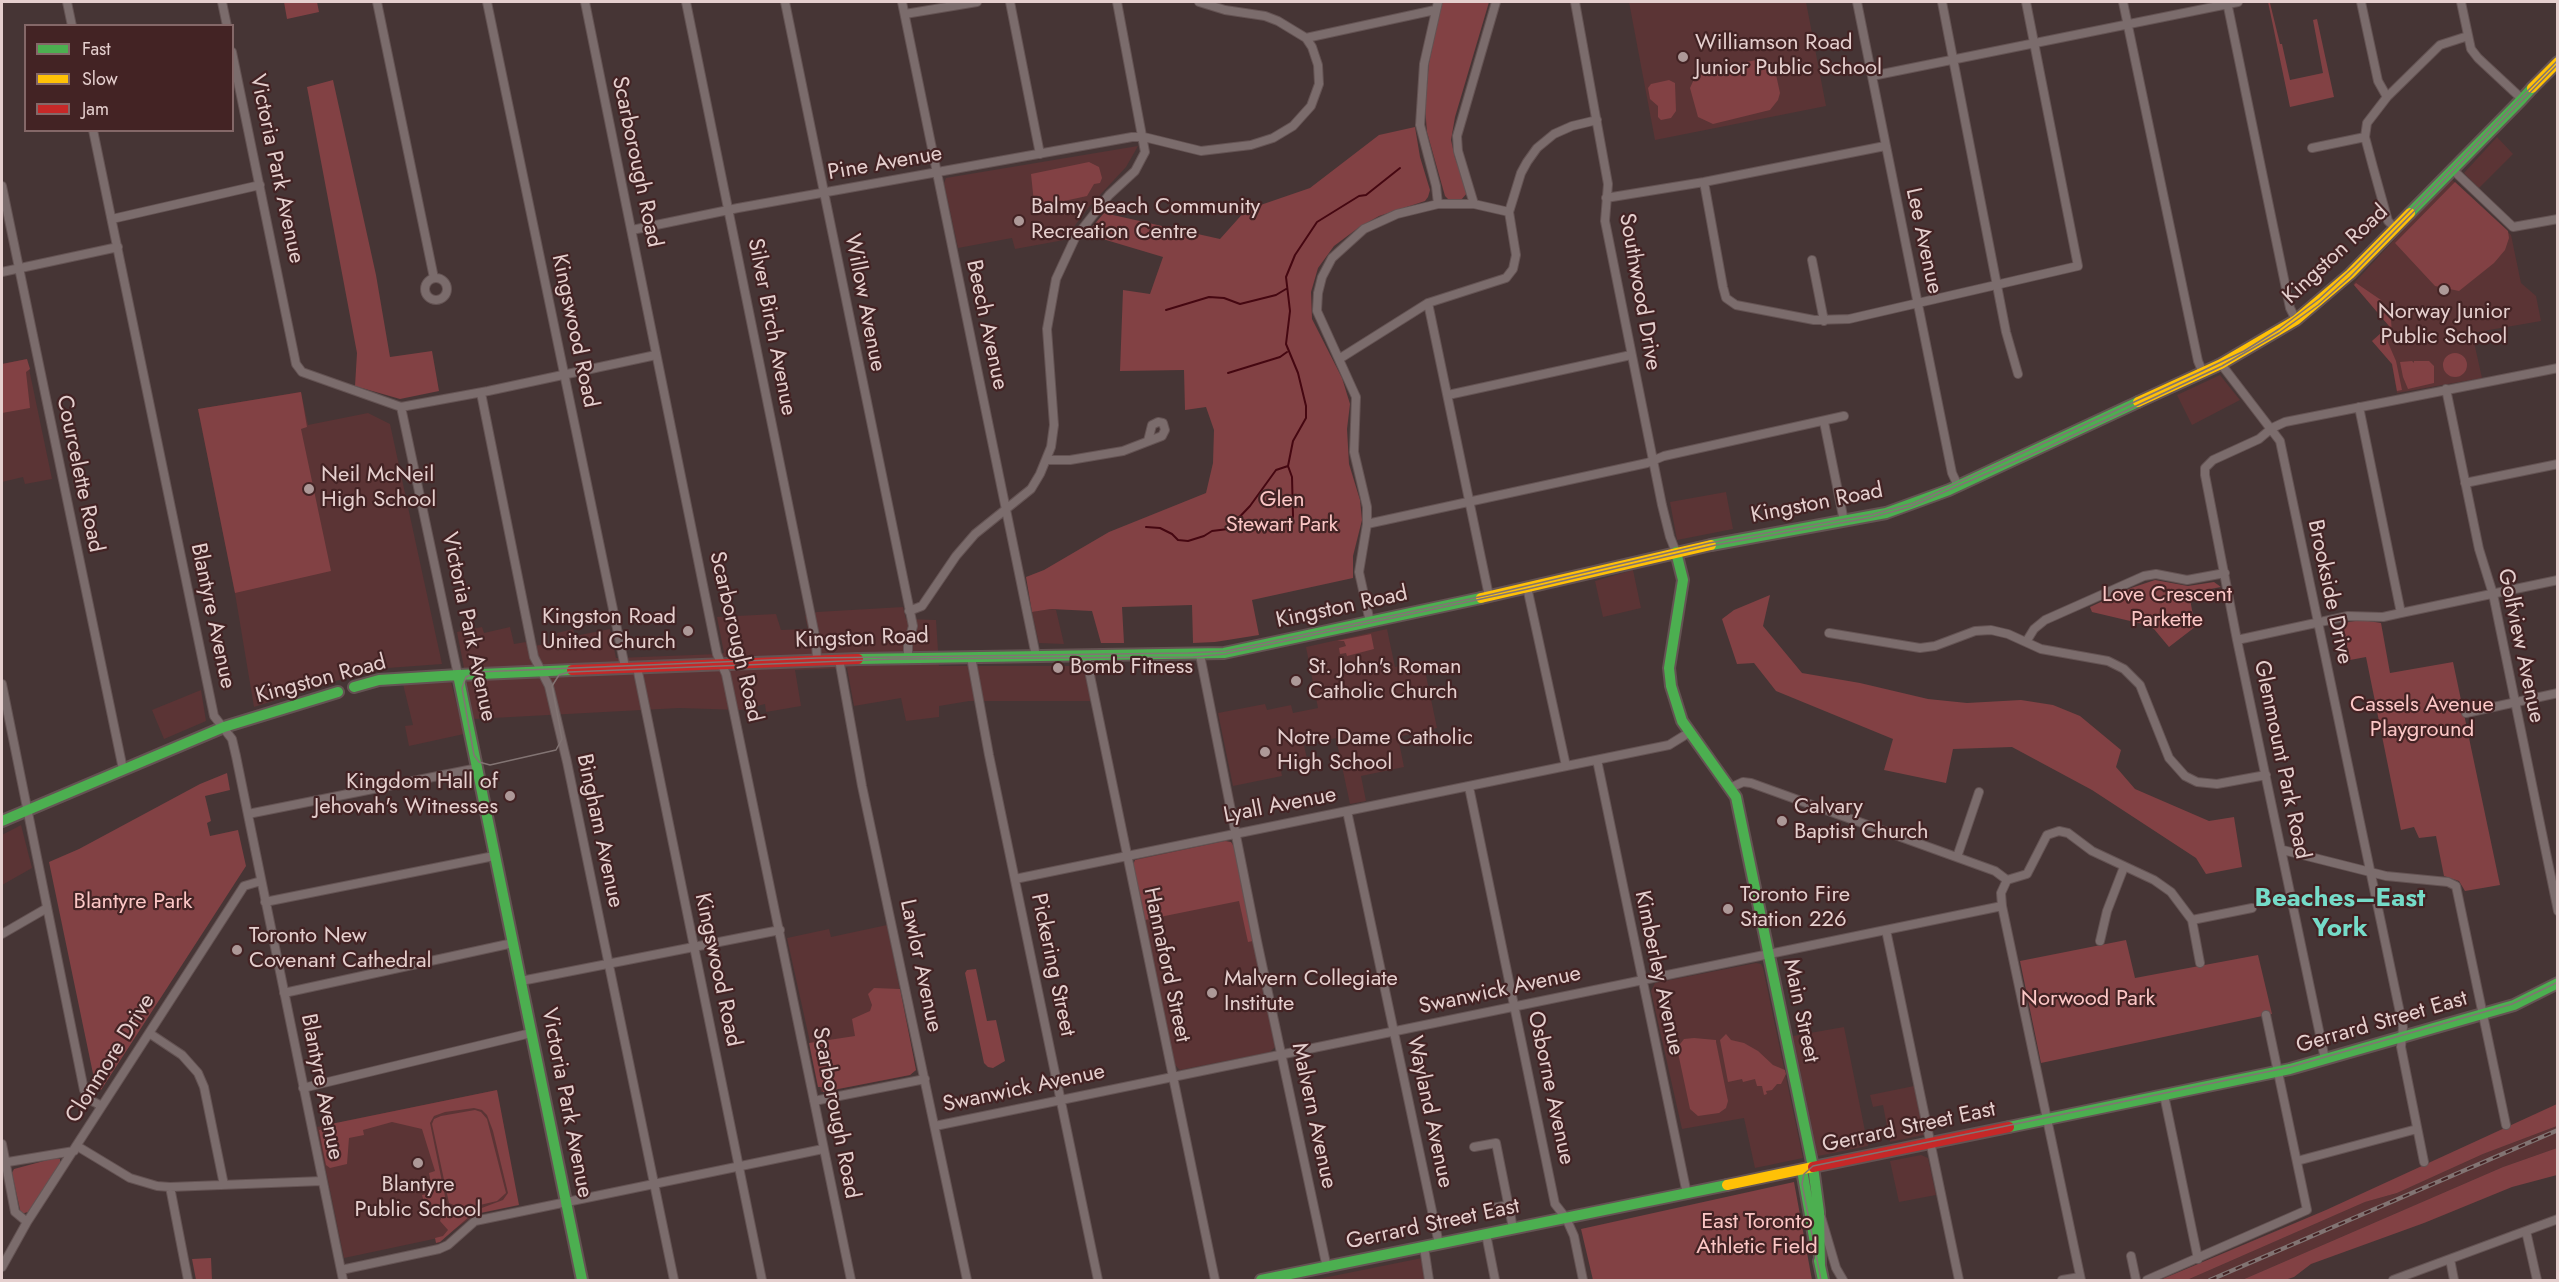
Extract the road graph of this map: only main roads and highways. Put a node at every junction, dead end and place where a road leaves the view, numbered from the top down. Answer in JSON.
{"nodes":[{"id":1,"x":2558,"y":62,"type":"edge"},
{"id":2,"x":1676,"y":552,"type":"junction"},
{"id":3,"x":458,"y":675,"type":"junction"},
{"id":4,"x":2,"y":821,"type":"edge"},
{"id":5,"x":2558,"y":983,"type":"edge"},
{"id":6,"x":1808,"y":1168,"type":"junction"},
{"id":7,"x":1820,"y":1266,"type":"junction"},
{"id":8,"x":582,"y":1281,"type":"edge"},
{"id":9,"x":1249,"y":1281,"type":"edge"},
{"id":10,"x":1260,"y":1281,"type":"edge"},
{"id":11,"x":1823,"y":1281,"type":"edge"}],
"edges":[{"from":1,"to":2,"type":"main road","name":"Kingston Road"},
{"from":2,"to":3,"type":"main road","name":"Kingston Road"},
{"from":2,"to":6,"type":"main road","name":"Main Street"},
{"from":3,"to":4,"type":"main road","name":"Kingston Road"},
{"from":3,"to":8,"type":"main road","name":"Victoria Park Avenue"},
{"from":5,"to":6,"type":"main road","name":"Gerrard Street East"},
{"from":6,"to":7,"type":"main road","name":"Main Street"},
{"from":6,"to":7,"type":"main road","name":"Main Street"},
{"from":6,"to":10,"type":"main road","name":"Gerrard Street East"},
{"from":7,"to":11,"type":"main road","name":"Main Street"},
{"from":9,"to":10,"type":"main road","name":"Gerrard Street East"}]}
